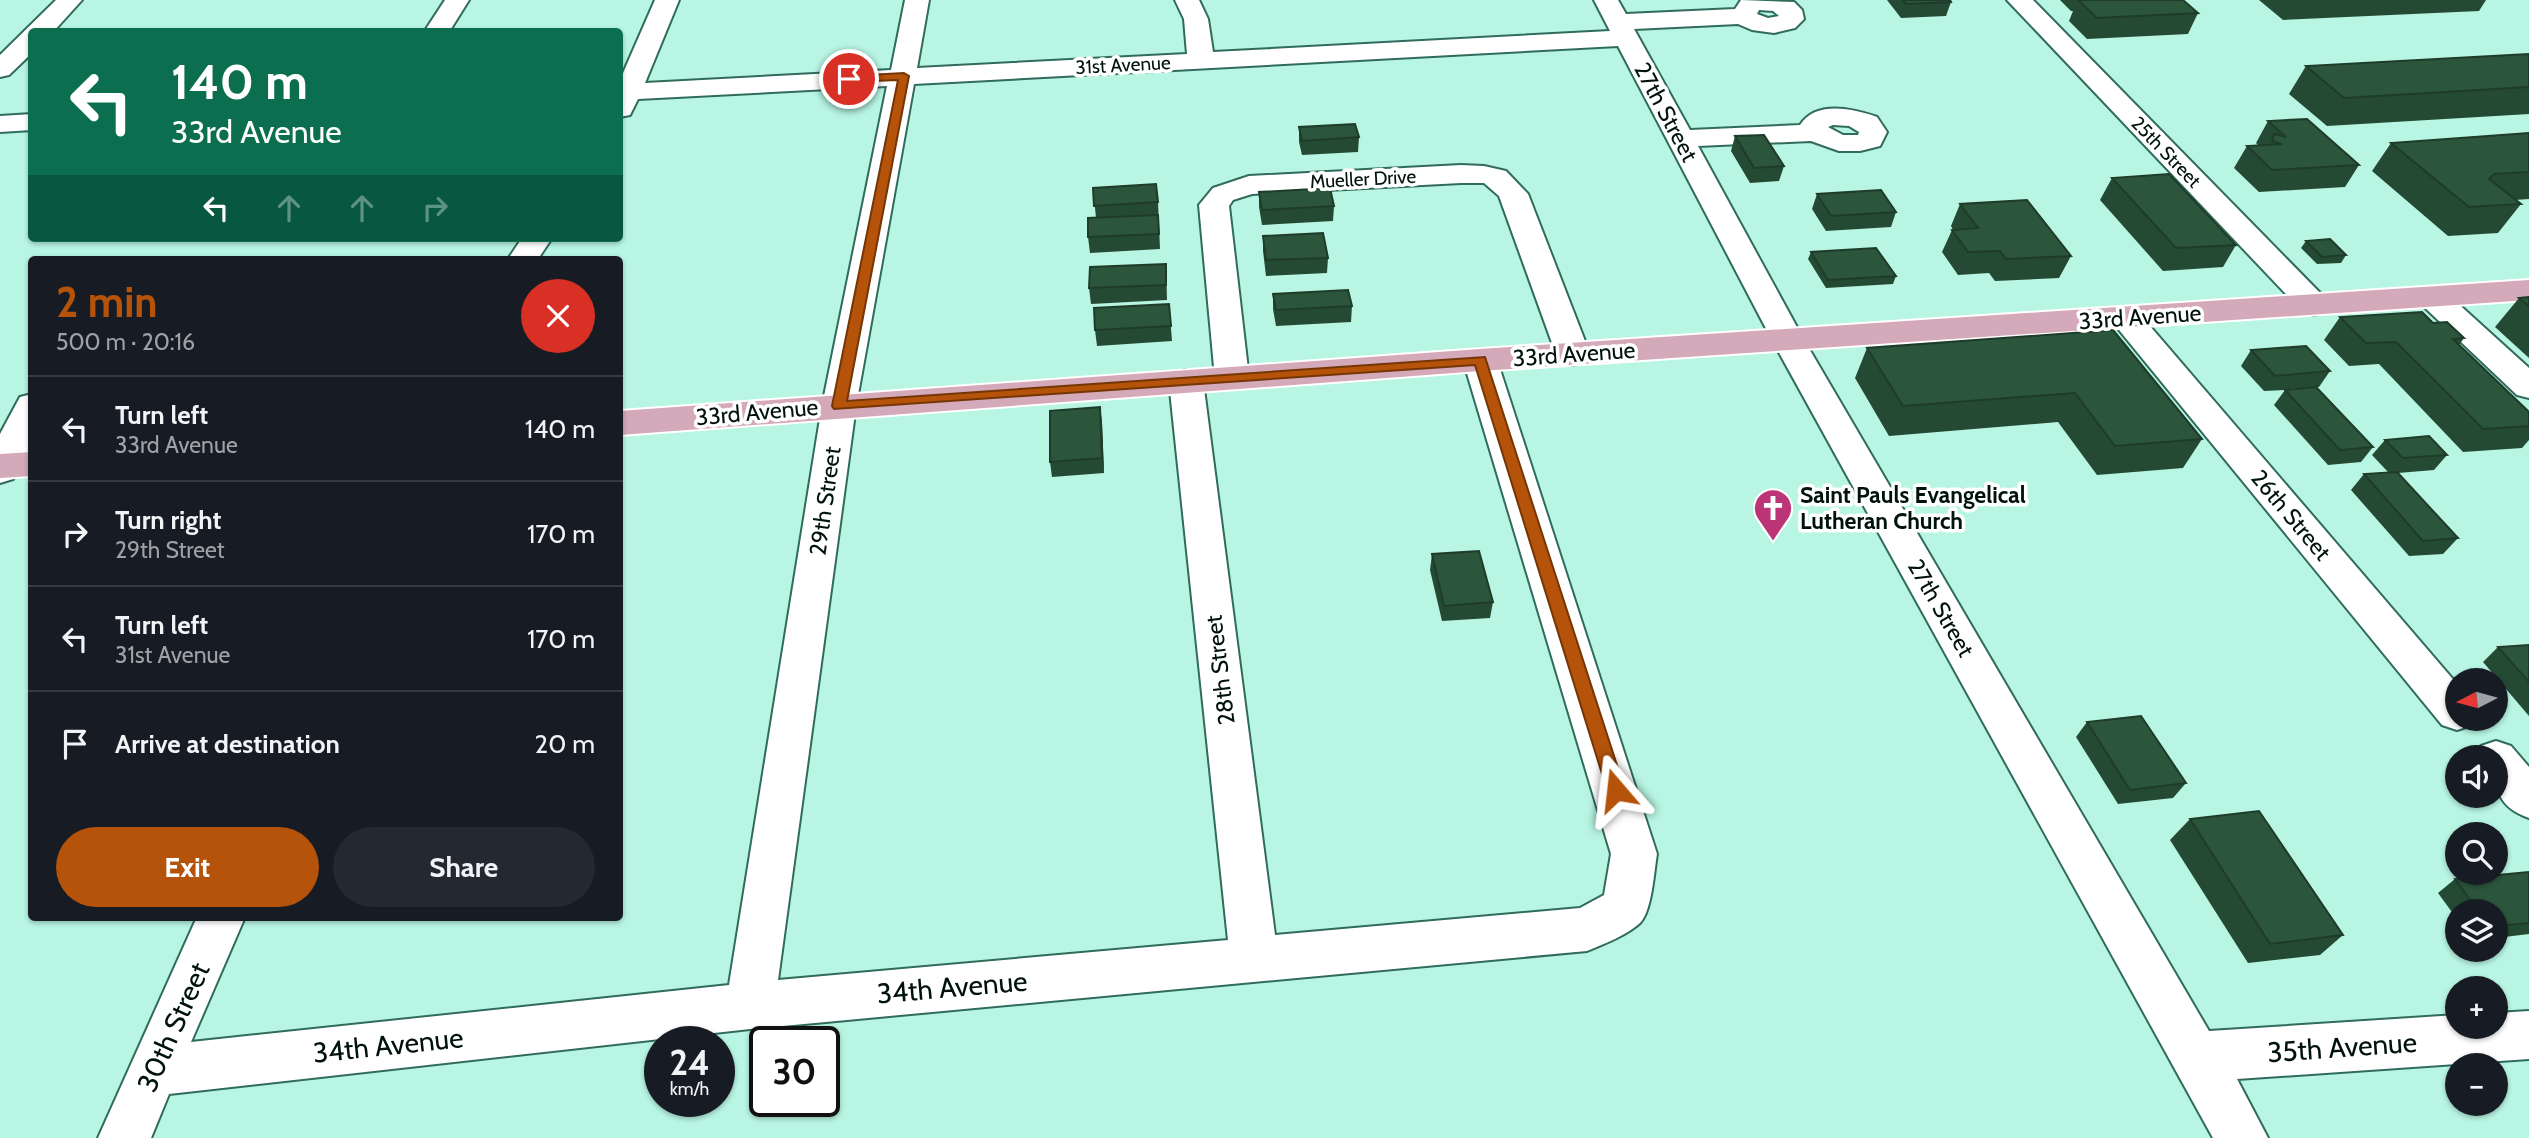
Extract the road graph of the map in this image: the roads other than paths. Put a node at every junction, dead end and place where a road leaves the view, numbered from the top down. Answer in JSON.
{"nodes":[{"id":1,"x":97,"y":0,"type":"edge"},
{"id":2,"x":457,"y":0,"type":"edge"},
{"id":3,"x":667,"y":0,"type":"edge"},
{"id":4,"x":917,"y":0,"type":"edge"},
{"id":5,"x":1187,"y":0,"type":"edge"},
{"id":6,"x":2019,"y":0,"type":"edge"},
{"id":7,"x":69,"y":1,"type":"edge"},
{"id":8,"x":1743,"y":16,"type":"dead end"},
{"id":9,"x":1617,"y":20,"type":"edge"},
{"id":10,"x":43,"y":28,"type":"edge"},
{"id":11,"x":439,"y":28,"type":"edge"},
{"id":12,"x":28,"y":42,"type":"edge"},
{"id":13,"x":1201,"y":61,"type":"junction"},
{"id":14,"x":0,"y":69,"type":"edge"},
{"id":15,"x":904,"y":76,"type":"junction"},
{"id":16,"x":623,"y":95,"type":"edge"},
{"id":17,"x":623,"y":97,"type":"edge"},
{"id":18,"x":28,"y":122,"type":"edge"},
{"id":19,"x":0,"y":124,"type":"edge"},
{"id":20,"x":1815,"y":132,"type":"dead end"},
{"id":21,"x":1681,"y":139,"type":"junction"},
{"id":22,"x":2529,"y":290,"type":"edge"},
{"id":23,"x":2432,"y":297,"type":"junction"},
{"id":24,"x":2314,"y":305,"type":"junction"},
{"id":25,"x":2126,"y":318,"type":"junction"},
{"id":26,"x":1788,"y":340,"type":"junction"},
{"id":27,"x":1573,"y":354,"type":"junction"},
{"id":28,"x":1480,"y":360,"type":"junction"},
{"id":29,"x":1232,"y":378,"type":"junction"},
{"id":30,"x":1186,"y":381,"type":"junction"},
{"id":31,"x":2529,"y":387,"type":"edge"},
{"id":32,"x":839,"y":406,"type":"junction"},
{"id":33,"x":28,"y":415,"type":"edge"},
{"id":34,"x":623,"y":423,"type":"edge"},
{"id":35,"x":8,"y":467,"type":"edge"},
{"id":36,"x":2445,"y":699,"type":"edge"},
{"id":37,"x":2508,"y":774,"type":"edge"},
{"id":38,"x":2529,"y":799,"type":"edge"},
{"id":39,"x":219,"y":921,"type":"edge"},
{"id":40,"x":1254,"y":959,"type":"junction"},
{"id":41,"x":750,"y":1006,"type":"junction"},
{"id":42,"x":2529,"y":1035,"type":"edge"},
{"id":43,"x":2196,"y":1057,"type":"junction"},
{"id":44,"x":154,"y":1071,"type":"junction"},
{"id":45,"x":124,"y":1138,"type":"edge"},
{"id":46,"x":2242,"y":1138,"type":"edge"}],
"edges":[{"from":1,"to":7,"type":"street"},
{"from":2,"to":11,"type":"street"},
{"from":3,"to":16,"type":"street"},
{"from":4,"to":15,"type":"street","name":"29th Street"},
{"from":5,"to":13,"type":"street"},
{"from":6,"to":24,"type":"street","name":"25th Street"},
{"from":7,"to":10,"type":"street"},
{"from":8,"to":9,"type":"street","name":"31st Avenue"},
{"from":9,"to":13,"type":"street","name":"31st Avenue"},
{"from":9,"to":21,"type":"street","name":"27th Street"},
{"from":12,"to":14,"type":"street"},
{"from":13,"to":15,"type":"street","name":"31st Avenue"},
{"from":15,"to":17,"type":"street","name":"31st Avenue"},
{"from":15,"to":32,"type":"street","name":"29th Street"},
{"from":18,"to":19,"type":"street"},
{"from":20,"to":21,"type":"street"},
{"from":21,"to":26,"type":"street","name":"27th Street"},
{"from":22,"to":23,"type":"main road","name":"33rd Avenue"},
{"from":23,"to":24,"type":"main road","name":"33rd Avenue"},
{"from":23,"to":31,"type":"street"},
{"from":24,"to":25,"type":"main road","name":"33rd Avenue"},
{"from":25,"to":26,"type":"main road","name":"33rd Avenue"},
{"from":25,"to":36,"type":"street","name":"26th Street"},
{"from":26,"to":27,"type":"main road","name":"33rd Avenue"},
{"from":26,"to":43,"type":"street","name":"27th Street"},
{"from":27,"to":28,"type":"main road","name":"33rd Avenue"},
{"from":27,"to":29,"type":"street","name":"Mueller Drive"},
{"from":28,"to":29,"type":"main road","name":"33rd Avenue"},
{"from":28,"to":40,"type":"street","name":"34th Avenue"},
{"from":29,"to":30,"type":"main road","name":"33rd Avenue"},
{"from":30,"to":32,"type":"main road","name":"33rd Avenue"},
{"from":30,"to":40,"type":"street","name":"28th Street"},
{"from":32,"to":34,"type":"main road","name":"33rd Avenue"},
{"from":32,"to":41,"type":"street","name":"29th Street"},
{"from":33,"to":35,"type":"street"},
{"from":37,"to":38,"type":"street"},
{"from":39,"to":44,"type":"street","name":"30th Street"},
{"from":40,"to":41,"type":"street","name":"34th Avenue"},
{"from":41,"to":44,"type":"street","name":"34th Avenue"},
{"from":42,"to":43,"type":"street","name":"35th Avenue"},
{"from":43,"to":46,"type":"street","name":"27th Street"},
{"from":44,"to":45,"type":"street","name":"30th Street"}]}
